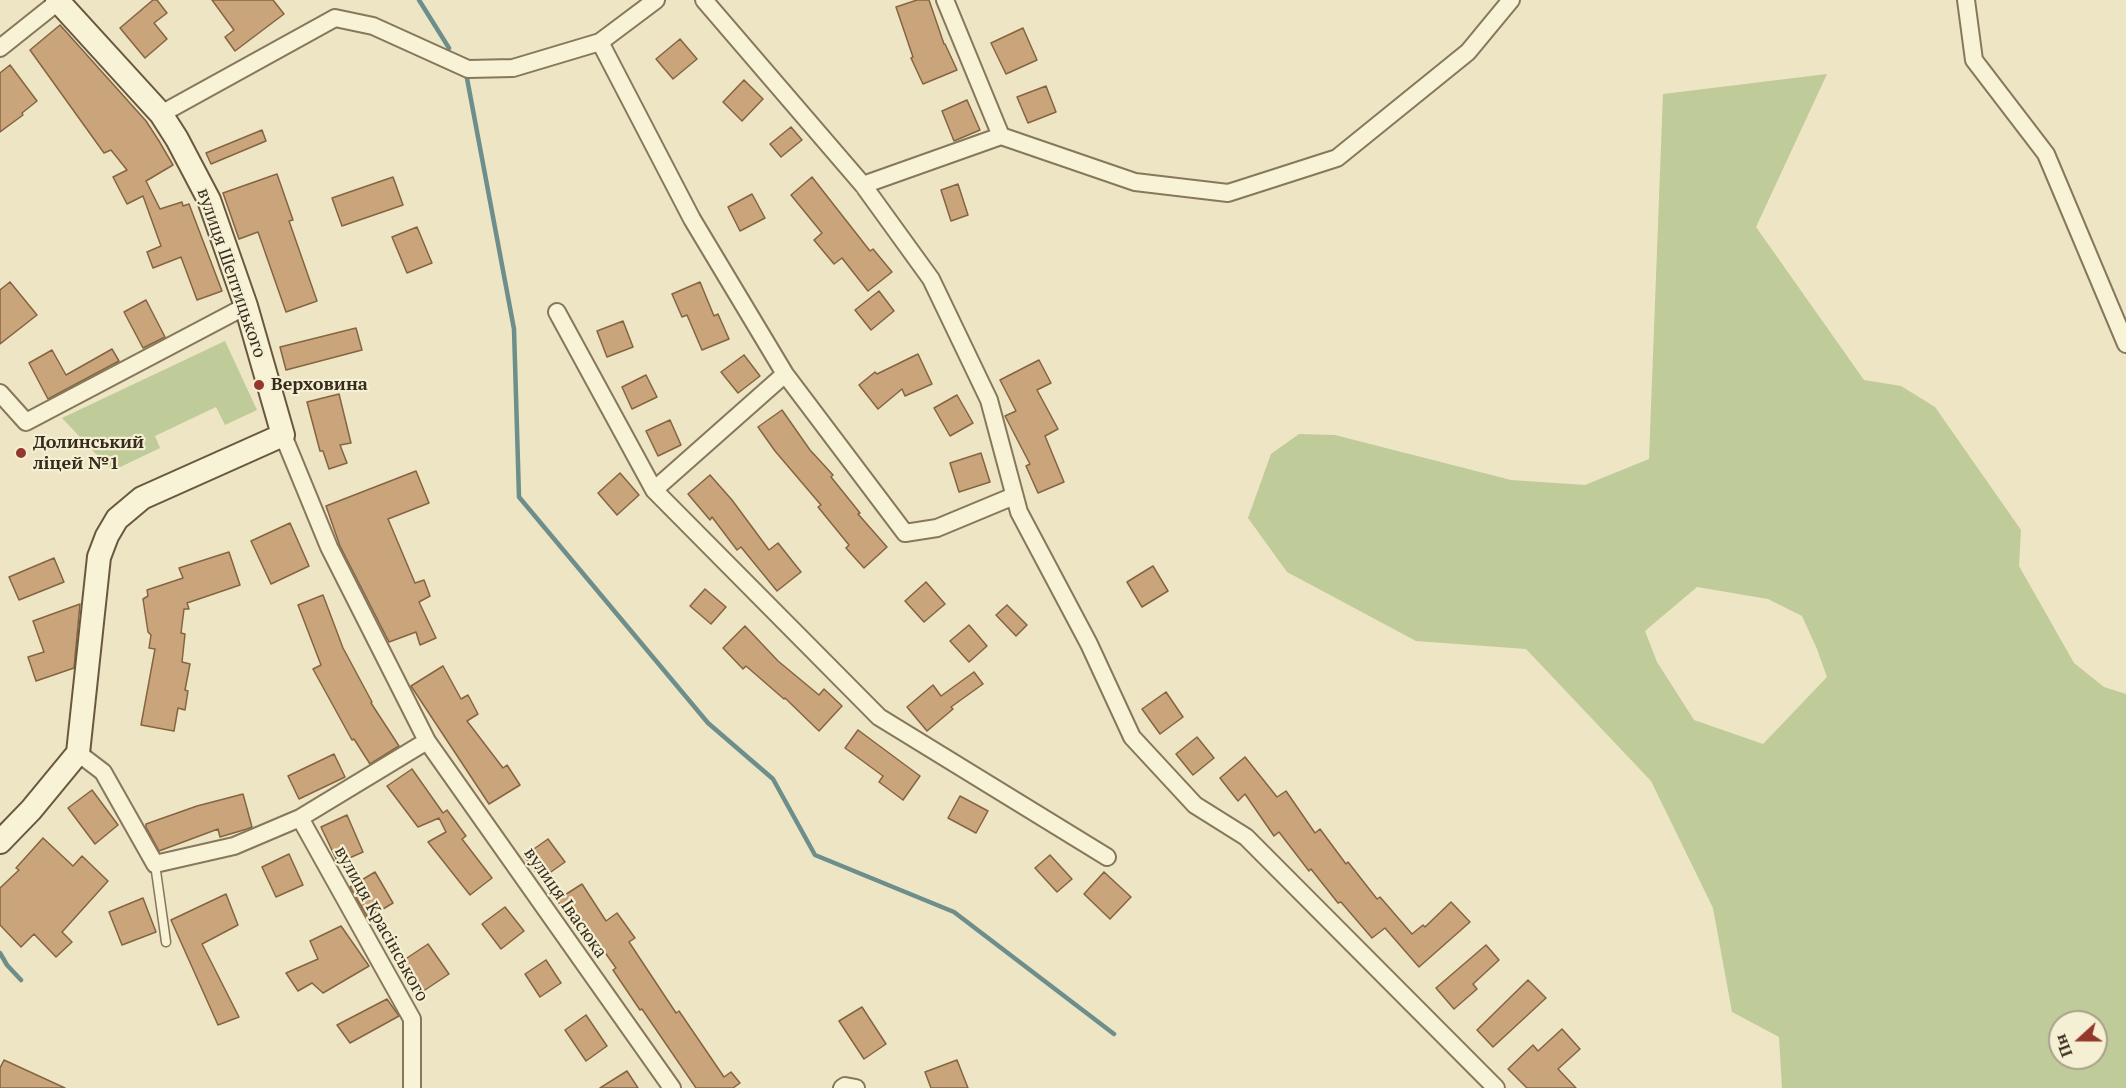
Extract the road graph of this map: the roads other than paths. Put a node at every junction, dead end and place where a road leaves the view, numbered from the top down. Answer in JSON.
{"nodes":[{"id":1,"x":656,"y":0,"type":"edge"},
{"id":2,"x":704,"y":0,"type":"edge"},
{"id":3,"x":945,"y":0,"type":"edge"},
{"id":4,"x":1511,"y":0,"type":"edge"},
{"id":5,"x":1966,"y":0,"type":"edge"},
{"id":6,"x":58,"y":1,"type":"edge"},
{"id":7,"x":600,"y":42,"type":"junction"},
{"id":8,"x":0,"y":48,"type":"edge"},
{"id":9,"x":161,"y":114,"type":"junction"},
{"id":10,"x":1001,"y":136,"type":"junction"},
{"id":11,"x":863,"y":185,"type":"junction"},
{"id":12,"x":246,"y":306,"type":"junction"},
{"id":13,"x":557,"y":312,"type":"dead end"},
{"id":14,"x":2126,"y":344,"type":"edge"},
{"id":15,"x":785,"y":374,"type":"junction"},
{"id":16,"x":0,"y":393,"type":"edge"},
{"id":17,"x":283,"y":435,"type":"junction"},
{"id":18,"x":654,"y":490,"type":"junction"},
{"id":19,"x":1014,"y":495,"type":"junction"},
{"id":20,"x":427,"y":741,"type":"junction"},
{"id":21,"x":78,"y":753,"type":"junction"},
{"id":22,"x":300,"y":818,"type":"junction"},
{"id":23,"x":0,"y":842,"type":"edge"},
{"id":24,"x":1107,"y":857,"type":"dead end"},
{"id":25,"x":155,"y":864,"type":"junction"},
{"id":26,"x":166,"y":942,"type":"dead end"},
{"id":27,"x":412,"y":1088,"type":"edge"},
{"id":28,"x":672,"y":1088,"type":"edge"},
{"id":29,"x":842,"y":1088,"type":"edge"},
{"id":30,"x":856,"y":1088,"type":"edge"},
{"id":31,"x":1496,"y":1088,"type":"edge"}],
"edges":[{"from":1,"to":7,"type":"street"},
{"from":2,"to":11,"type":"street"},
{"from":3,"to":10,"type":"street"},
{"from":4,"to":10,"type":"street"},
{"from":5,"to":14,"type":"street"},
{"from":6,"to":8,"type":"street"},
{"from":6,"to":9,"type":"street","name":"вулиця Шептицького"},
{"from":7,"to":9,"type":"street"},
{"from":7,"to":15,"type":"street"},
{"from":9,"to":12,"type":"street","name":"вулиця Шептицького"},
{"from":10,"to":11,"type":"street"},
{"from":11,"to":19,"type":"street"},
{"from":12,"to":16,"type":"street"},
{"from":12,"to":17,"type":"street","name":"вулиця Шептицького"},
{"from":13,"to":18,"type":"street"},
{"from":15,"to":18,"type":"street"},
{"from":15,"to":19,"type":"street"},
{"from":17,"to":20,"type":"street","name":"вулиця Шептицького"},
{"from":17,"to":21,"type":"street"},
{"from":18,"to":24,"type":"street"},
{"from":19,"to":31,"type":"street"},
{"from":20,"to":22,"type":"street"},
{"from":20,"to":28,"type":"street","name":"вулиця Івасюка"},
{"from":21,"to":23,"type":"street"},
{"from":21,"to":25,"type":"street"},
{"from":22,"to":25,"type":"street"},
{"from":22,"to":27,"type":"street","name":"вулиця Красінського"},
{"from":25,"to":26,"type":"lane"},
{"from":29,"to":30,"type":"street"}]}
